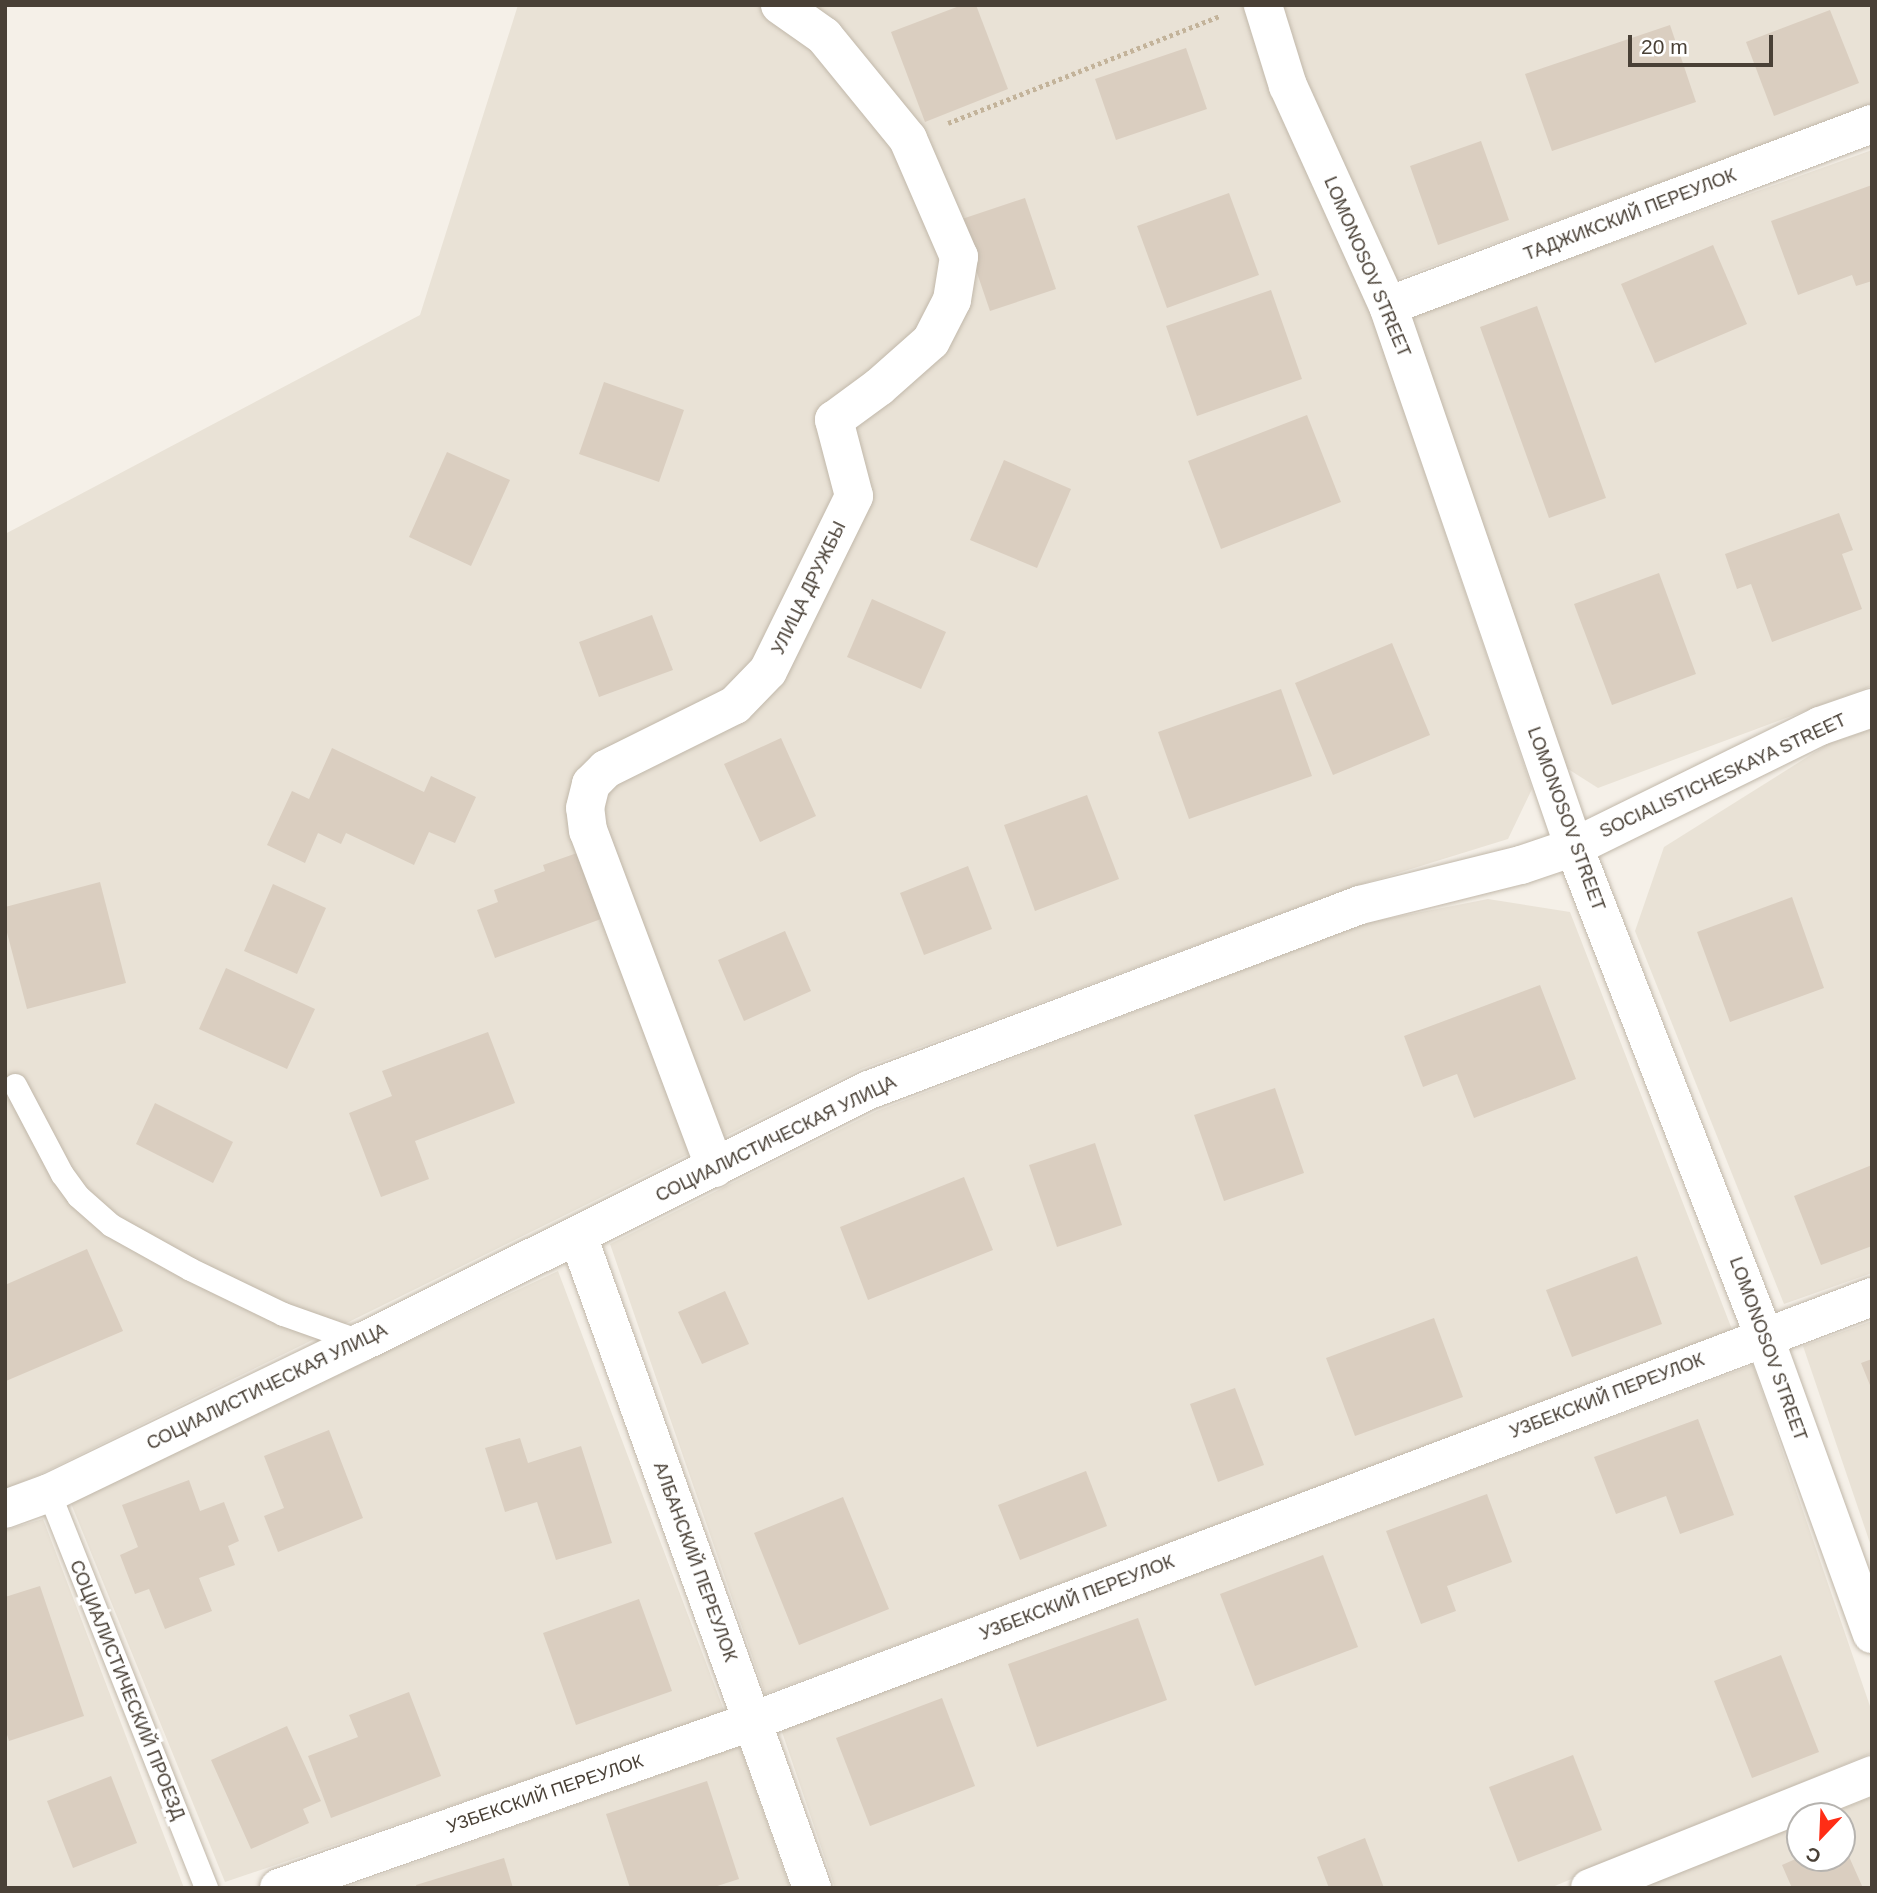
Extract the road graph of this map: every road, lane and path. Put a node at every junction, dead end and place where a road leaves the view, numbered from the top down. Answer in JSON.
{"nodes":[{"id":1,"x":780,"y":5,"type":"edge"},
{"id":2,"x":1263,"y":5,"type":"edge"},
{"id":3,"x":1222,"y":15,"type":"dead end"},
{"id":4,"x":1872,"y":124,"type":"edge"},
{"id":5,"x":908,"y":139,"type":"junction"},
{"id":6,"x":1388,"y":306,"type":"junction"},
{"id":7,"x":1872,"y":708,"type":"edge"},
{"id":8,"x":1574,"y":847,"type":"junction"},
{"id":9,"x":15,"y":1085,"type":"dead end"},
{"id":10,"x":715,"y":1168,"type":"junction"},
{"id":11,"x":578,"y":1236,"type":"junction"},
{"id":12,"x":1872,"y":1297,"type":"edge"},
{"id":13,"x":1764,"y":1336,"type":"junction"},
{"id":14,"x":362,"y":1342,"type":"junction"},
{"id":15,"x":49,"y":1493,"type":"junction"},
{"id":16,"x":5,"y":1509,"type":"edge"},
{"id":17,"x":1872,"y":1633,"type":"edge"},
{"id":18,"x":753,"y":1721,"type":"junction"},
{"id":19,"x":1872,"y":1775,"type":"edge"},
{"id":20,"x":205,"y":1888,"type":"edge"},
{"id":21,"x":279,"y":1888,"type":"edge"},
{"id":22,"x":812,"y":1888,"type":"edge"},
{"id":23,"x":1590,"y":1888,"type":"edge"}],
"edges":[{"from":1,"to":5,"type":"street","name":"УЛИЦА ДРУЖБЫ"},
{"from":2,"to":6,"type":"street","name":"LOMONOSOV STREET"},
{"from":3,"to":5,"type":"path"},
{"from":4,"to":6,"type":"street","name":"ТАДЖИКСКИЙ ПЕРЕУЛОК"},
{"from":5,"to":10,"type":"street","name":"УЛИЦА ДРУЖБЫ"},
{"from":6,"to":8,"type":"street","name":"LOMONOSOV STREET"},
{"from":7,"to":8,"type":"street","name":"SOCIALISTICHESKAYA STREET"},
{"from":8,"to":10,"type":"street","name":"СОЦИАЛИСТИЧЕСКАЯ УЛИЦА"},
{"from":8,"to":13,"type":"street","name":"LOMONOSOV STREET"},
{"from":9,"to":14,"type":"lane"},
{"from":10,"to":11,"type":"street","name":"СОЦИАЛИСТИЧЕСКАЯ УЛИЦА"},
{"from":11,"to":14,"type":"street","name":"СОЦИАЛИСТИЧЕСКАЯ УЛИЦА"},
{"from":11,"to":18,"type":"street","name":"АЛБАНСКИЙ ПЕРЕУЛОК"},
{"from":12,"to":13,"type":"street","name":"УЗБЕКСКИЙ ПЕРЕУЛОК"},
{"from":13,"to":17,"type":"street","name":"LOMONOSOV STREET"},
{"from":13,"to":18,"type":"street","name":"УЗБЕКСКИЙ ПЕРЕУЛОК"},
{"from":14,"to":15,"type":"street","name":"СОЦИАЛИСТИЧЕСКАЯ УЛИЦА"},
{"from":15,"to":16,"type":"street","name":"СОЦИАЛИСТИЧЕСКАЯ УЛИЦА"},
{"from":15,"to":20,"type":"lane","name":"СОЦИАЛИСТИЧЕСКИЙ ПРОЕЗД"},
{"from":18,"to":21,"type":"street","name":"УЗБЕКСКИЙ ПЕРЕУЛОК"},
{"from":18,"to":22,"type":"street","name":"АЛБАНСКИЙ ПЕРЕУЛОК"},
{"from":19,"to":23,"type":"street"}]}
